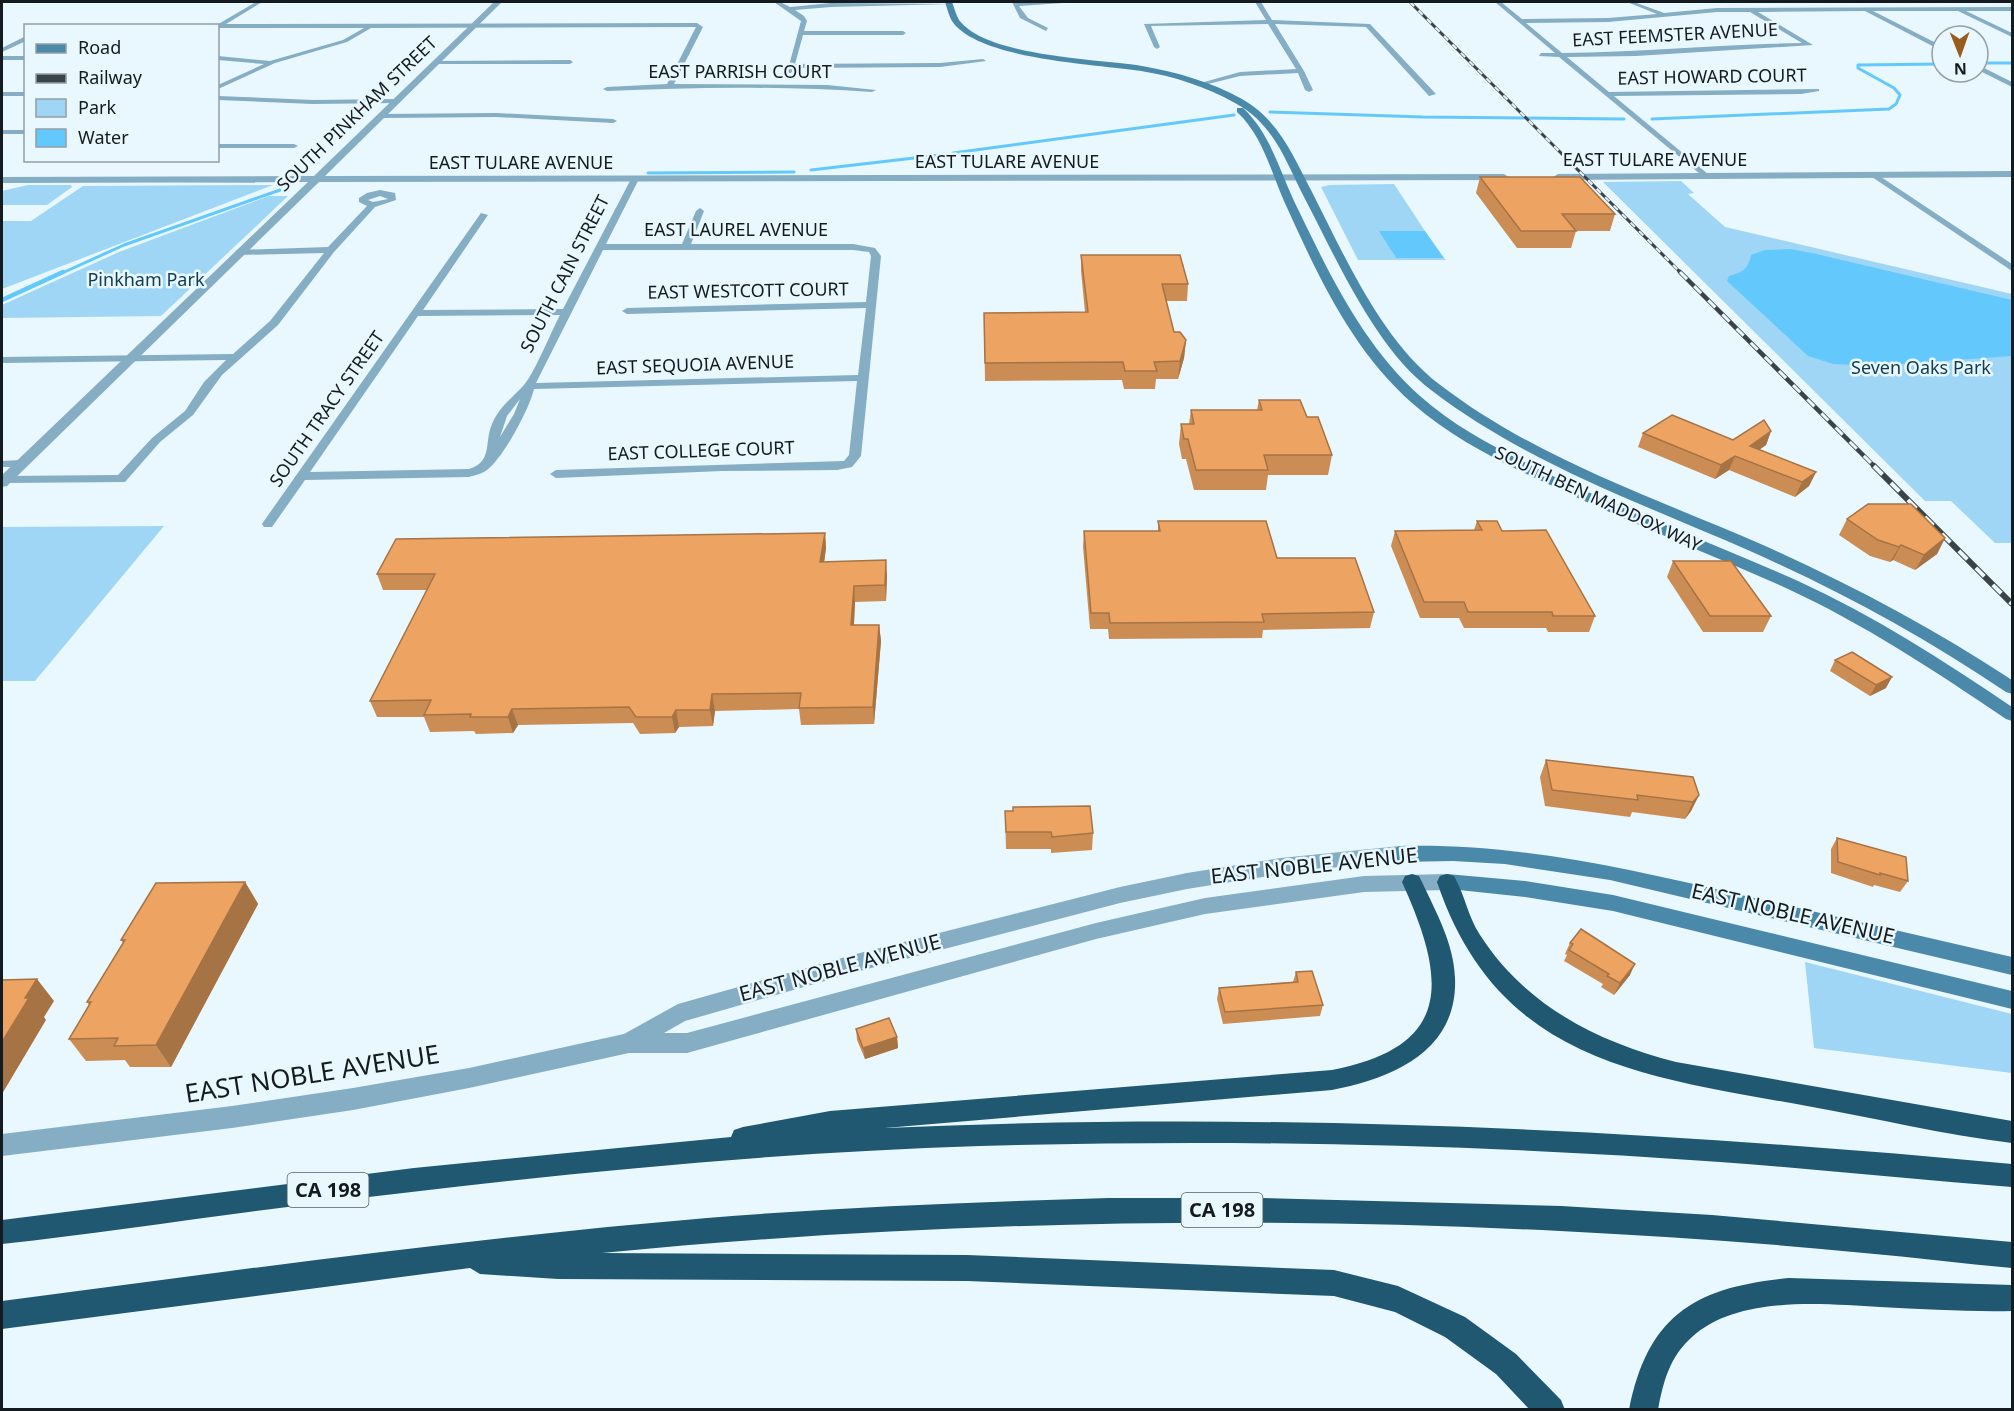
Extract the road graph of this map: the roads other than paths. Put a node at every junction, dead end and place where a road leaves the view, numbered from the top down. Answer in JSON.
{"nodes":[{"id":1,"x":259,"y":2,"type":"edge"},
{"id":2,"x":498,"y":2,"type":"edge"},
{"id":3,"x":777,"y":2,"type":"edge"},
{"id":4,"x":1074,"y":2,"type":"edge"},
{"id":5,"x":1258,"y":2,"type":"edge"},
{"id":6,"x":1498,"y":2,"type":"edge"},
{"id":7,"x":1630,"y":2,"type":"edge"},
{"id":8,"x":1737,"y":2,"type":"edge"},
{"id":9,"x":1850,"y":2,"type":"edge"},
{"id":10,"x":1940,"y":2,"type":"edge"},
{"id":11,"x":877,"y":3,"type":"edge"},
{"id":12,"x":949,"y":3,"type":"edge"},
{"id":13,"x":1015,"y":3,"type":"edge"},
{"id":14,"x":791,"y":9,"type":"junction"},
{"id":15,"x":1865,"y":9,"type":"junction"},
{"id":16,"x":1956,"y":9,"type":"junction"},
{"id":17,"x":2013,"y":9,"type":"edge"},
{"id":18,"x":1751,"y":10,"type":"junction"},
{"id":19,"x":1664,"y":14,"type":"junction"},
{"id":20,"x":1521,"y":21,"type":"junction"},
{"id":21,"x":1270,"y":22,"type":"junction"},
{"id":22,"x":219,"y":25,"type":"edge"},
{"id":23,"x":219,"y":26,"type":"edge"},
{"id":24,"x":474,"y":26,"type":"junction"},
{"id":25,"x":371,"y":27,"type":"junction"},
{"id":26,"x":1046,"y":29,"type":"dead end"},
{"id":27,"x":801,"y":33,"type":"junction"},
{"id":28,"x":903,"y":33,"type":"dead end"},
{"id":29,"x":2013,"y":35,"type":"edge"},
{"id":30,"x":24,"y":39,"type":"edge"},
{"id":31,"x":1930,"y":43,"type":"edge"},
{"id":32,"x":1157,"y":47,"type":"dead end"},
{"id":33,"x":2,"y":50,"type":"edge"},
{"id":34,"x":1541,"y":55,"type":"dead end"},
{"id":35,"x":1561,"y":55,"type":"junction"},
{"id":36,"x":2,"y":58,"type":"edge"},
{"id":37,"x":24,"y":58,"type":"edge"},
{"id":38,"x":219,"y":58,"type":"edge"},
{"id":39,"x":983,"y":61,"type":"dead end"},
{"id":40,"x":273,"y":62,"type":"junction"},
{"id":41,"x":570,"y":62,"type":"dead end"},
{"id":42,"x":437,"y":63,"type":"junction"},
{"id":43,"x":791,"y":66,"type":"junction"},
{"id":44,"x":1114,"y":66,"type":"junction"},
{"id":45,"x":1301,"y":71,"type":"junction"},
{"id":46,"x":1990,"y":73,"type":"edge"},
{"id":47,"x":1200,"y":84,"type":"junction"},
{"id":48,"x":2013,"y":85,"type":"edge"},
{"id":49,"x":669,"y":86,"type":"junction"},
{"id":50,"x":219,"y":87,"type":"edge"},
{"id":51,"x":784,"y":87,"type":"junction"},
{"id":52,"x":607,"y":89,"type":"dead end"},
{"id":53,"x":872,"y":90,"type":"dead end"},
{"id":54,"x":1309,"y":90,"type":"dead end"},
{"id":55,"x":1817,"y":90,"type":"dead end"},
{"id":56,"x":2,"y":94,"type":"edge"},
{"id":57,"x":24,"y":94,"type":"edge"},
{"id":58,"x":1432,"y":94,"type":"dead end"},
{"id":59,"x":1607,"y":94,"type":"junction"},
{"id":60,"x":219,"y":98,"type":"edge"},
{"id":61,"x":398,"y":101,"type":"junction"},
{"id":62,"x":383,"y":116,"type":"junction"},
{"id":63,"x":613,"y":120,"type":"dead end"},
{"id":64,"x":2,"y":132,"type":"edge"},
{"id":65,"x":24,"y":132,"type":"edge"},
{"id":66,"x":219,"y":146,"type":"edge"},
{"id":67,"x":294,"y":146,"type":"dead end"},
{"id":68,"x":2013,"y":174,"type":"edge"},
{"id":69,"x":1875,"y":175,"type":"junction"},
{"id":70,"x":1705,"y":176,"type":"junction"},
{"id":71,"x":1299,"y":177,"type":"junction"},
{"id":72,"x":1516,"y":177,"type":"edge"},
{"id":73,"x":1547,"y":177,"type":"edge"},
{"id":74,"x":1279,"y":178,"type":"junction"},
{"id":75,"x":315,"y":179,"type":"junction"},
{"id":76,"x":635,"y":179,"type":"junction"},
{"id":77,"x":2,"y":180,"type":"edge"},
{"id":78,"x":372,"y":205,"type":"dead end"},
{"id":79,"x":700,"y":211,"type":"dead end"},
{"id":80,"x":484,"y":215,"type":"dead end"},
{"id":81,"x":599,"y":247,"type":"junction"},
{"id":82,"x":685,"y":247,"type":"junction"},
{"id":83,"x":331,"y":250,"type":"junction"},
{"id":84,"x":239,"y":252,"type":"junction"},
{"id":85,"x":2013,"y":268,"type":"edge"},
{"id":86,"x":870,"y":305,"type":"junction"},
{"id":87,"x":627,"y":311,"type":"dead end"},
{"id":88,"x":566,"y":312,"type":"junction"},
{"id":89,"x":1346,"y":312,"type":"junction"},
{"id":90,"x":416,"y":314,"type":"junction"},
{"id":91,"x":235,"y":357,"type":"junction"},
{"id":92,"x":128,"y":359,"type":"junction"},
{"id":93,"x":2,"y":360,"type":"edge"},
{"id":94,"x":862,"y":378,"type":"junction"},
{"id":95,"x":1430,"y":383,"type":"junction"},
{"id":96,"x":529,"y":386,"type":"junction"},
{"id":97,"x":494,"y":454,"type":"junction"},
{"id":98,"x":2,"y":464,"type":"edge"},
{"id":99,"x":20,"y":464,"type":"junction"},
{"id":100,"x":556,"y":474,"type":"dead end"},
{"id":101,"x":302,"y":476,"type":"junction"},
{"id":102,"x":3,"y":481,"type":"edge"},
{"id":103,"x":268,"y":524,"type":"dead end"},
{"id":104,"x":2013,"y":688,"type":"edge"},
{"id":105,"x":2013,"y":715,"type":"edge"},
{"id":106,"x":1400,"y":854,"type":"joint"},
{"id":107,"x":1412,"y":882,"type":"junction"},
{"id":108,"x":1447,"y":882,"type":"junction"},
{"id":109,"x":2013,"y":966,"type":"edge"},
{"id":110,"x":2013,"y":1000,"type":"edge"},
{"id":111,"x":629,"y":1043,"type":"junction"},
{"id":112,"x":2013,"y":1132,"type":"edge"},
{"id":113,"x":2,"y":1145,"type":"edge"},
{"id":114,"x":654,"y":1155,"type":"junction"},
{"id":115,"x":2013,"y":1176,"type":"edge"},
{"id":116,"x":2,"y":1232,"type":"edge"},
{"id":117,"x":2013,"y":1255,"type":"edge"},
{"id":118,"x":433,"y":1257,"type":"junction"},
{"id":119,"x":2013,"y":1298,"type":"edge"},
{"id":120,"x":2,"y":1316,"type":"edge"},
{"id":121,"x":1551,"y":1410,"type":"edge"},
{"id":122,"x":1644,"y":1410,"type":"edge"}],
"edges":[{"from":1,"to":22,"type":"street"},
{"from":2,"to":24,"type":"street","name":"SOUTH PINKHAM STREET"},
{"from":3,"to":14,"type":"street"},
{"from":4,"to":13,"type":"street"},
{"from":5,"to":21,"type":"street"},
{"from":6,"to":20,"type":"street"},
{"from":7,"to":19,"type":"street"},
{"from":8,"to":18,"type":"street"},
{"from":9,"to":15,"type":"street"},
{"from":10,"to":16,"type":"street"},
{"from":11,"to":12,"type":"street"},
{"from":11,"to":14,"type":"street"},
{"from":12,"to":44,"type":"main road","name":"SOUTH BEN MADDOX WAY"},
{"from":13,"to":26,"type":"street"},
{"from":14,"to":27,"type":"street"},
{"from":15,"to":16,"type":"street"},
{"from":15,"to":18,"type":"street"},
{"from":15,"to":31,"type":"street"},
{"from":16,"to":17,"type":"street"},
{"from":16,"to":29,"type":"street"},
{"from":18,"to":19,"type":"street"},
{"from":18,"to":35,"type":"street","name":"EAST FEEMSTER AVENUE"},
{"from":19,"to":20,"type":"street"},
{"from":20,"to":35,"type":"street"},
{"from":21,"to":32,"type":"street"},
{"from":21,"to":45,"type":"street"},
{"from":21,"to":58,"type":"street"},
{"from":23,"to":25,"type":"street"},
{"from":24,"to":25,"type":"street"},
{"from":24,"to":42,"type":"street","name":"SOUTH PINKHAM STREET"},
{"from":24,"to":49,"type":"street"},
{"from":25,"to":40,"type":"street"},
{"from":27,"to":28,"type":"street"},
{"from":27,"to":43,"type":"street"},
{"from":30,"to":33,"type":"street"},
{"from":34,"to":35,"type":"street","name":"EAST FEEMSTER AVENUE"},
{"from":35,"to":59,"type":"street"},
{"from":36,"to":37,"type":"street"},
{"from":38,"to":40,"type":"street"},
{"from":39,"to":43,"type":"street"},
{"from":40,"to":50,"type":"street"},
{"from":41,"to":42,"type":"street"},
{"from":42,"to":61,"type":"street","name":"SOUTH PINKHAM STREET"},
{"from":43,"to":51,"type":"street"},
{"from":44,"to":47,"type":"main road","name":"SOUTH BEN MADDOX WAY"},
{"from":44,"to":74,"type":"main road","name":"SOUTH BEN MADDOX WAY"},
{"from":45,"to":47,"type":"street"},
{"from":45,"to":54,"type":"street"},
{"from":46,"to":48,"type":"street"},
{"from":47,"to":71,"type":"main road","name":"SOUTH BEN MADDOX WAY"},
{"from":49,"to":51,"type":"street","name":"EAST PARRISH COURT"},
{"from":49,"to":52,"type":"street","name":"EAST PARRISH COURT"},
{"from":51,"to":53,"type":"street","name":"EAST PARRISH COURT"},
{"from":55,"to":59,"type":"street","name":"EAST HOWARD COURT"},
{"from":56,"to":57,"type":"street"},
{"from":59,"to":70,"type":"street"},
{"from":60,"to":61,"type":"street"},
{"from":61,"to":62,"type":"street","name":"SOUTH PINKHAM STREET"},
{"from":62,"to":63,"type":"street"},
{"from":62,"to":75,"type":"street","name":"SOUTH PINKHAM STREET"},
{"from":64,"to":65,"type":"street"},
{"from":66,"to":67,"type":"street"},
{"from":68,"to":69,"type":"street","name":"EAST TULARE AVENUE"},
{"from":69,"to":70,"type":"street","name":"EAST TULARE AVENUE"},
{"from":69,"to":85,"type":"street"},
{"from":70,"to":73,"type":"street","name":"EAST TULARE AVENUE"},
{"from":71,"to":72,"type":"street","name":"EAST TULARE AVENUE"},
{"from":71,"to":74,"type":"street","name":"EAST TULARE AVENUE"},
{"from":71,"to":95,"type":"main road","name":"SOUTH BEN MADDOX WAY"},
{"from":74,"to":76,"type":"street","name":"EAST TULARE AVENUE"},
{"from":74,"to":89,"type":"main road","name":"SOUTH BEN MADDOX WAY"},
{"from":75,"to":76,"type":"street","name":"EAST TULARE AVENUE"},
{"from":75,"to":77,"type":"street","name":"EAST TULARE AVENUE"},
{"from":75,"to":84,"type":"street","name":"SOUTH PINKHAM STREET"},
{"from":76,"to":81,"type":"street","name":"SOUTH CAIN STREET"},
{"from":78,"to":83,"type":"street","name":"SOUTH PINKHAM STREET"},
{"from":79,"to":82,"type":"street"},
{"from":80,"to":90,"type":"street","name":"SOUTH TRACY STREET"},
{"from":81,"to":82,"type":"street","name":"EAST LAUREL AVENUE"},
{"from":81,"to":88,"type":"street","name":"SOUTH CAIN STREET"},
{"from":82,"to":86,"type":"street","name":"EAST LAUREL AVENUE"},
{"from":83,"to":84,"type":"street"},
{"from":83,"to":91,"type":"street","name":"SOUTH PINKHAM STREET"},
{"from":84,"to":92,"type":"street","name":"SOUTH PINKHAM STREET"},
{"from":86,"to":87,"type":"street","name":"EAST WESTCOTT COURT"},
{"from":86,"to":94,"type":"street"},
{"from":88,"to":90,"type":"street"},
{"from":88,"to":96,"type":"street","name":"SOUTH CAIN STREET"},
{"from":89,"to":95,"type":"main road"},
{"from":89,"to":105,"type":"main road","name":"SOUTH BEN MADDOX WAY"},
{"from":90,"to":101,"type":"street","name":"SOUTH TRACY STREET"},
{"from":91,"to":92,"type":"street"},
{"from":91,"to":102,"type":"street","name":"SOUTH PINKHAM STREET"},
{"from":92,"to":93,"type":"street"},
{"from":92,"to":99,"type":"street","name":"SOUTH PINKHAM STREET"},
{"from":94,"to":96,"type":"street","name":"EAST SEQUOIA AVENUE"},
{"from":94,"to":100,"type":"street","name":"EAST COLLEGE COURT"},
{"from":95,"to":104,"type":"main road","name":"SOUTH BEN MADDOX WAY"},
{"from":96,"to":97,"type":"street","name":"SOUTH CAIN STREET"},
{"from":96,"to":97,"type":"street","name":"SOUTH CAIN STREET"},
{"from":97,"to":101,"type":"street","name":"SOUTH CAIN STREET"},
{"from":98,"to":99,"type":"street"},
{"from":99,"to":102,"type":"street","name":"SOUTH PINKHAM STREET"},
{"from":101,"to":103,"type":"street","name":"SOUTH TRACY STREET"},
{"from":106,"to":109,"type":"main road","name":"EAST NOBLE AVENUE"},
{"from":106,"to":111,"type":"street","name":"EAST NOBLE AVENUE"},
{"from":107,"to":108,"type":"street","name":"EAST NOBLE AVENUE"},
{"from":107,"to":111,"type":"street","name":"EAST NOBLE AVENUE"},
{"from":107,"to":114,"type":"highway"},
{"from":108,"to":110,"type":"main road","name":"EAST NOBLE AVENUE"},
{"from":108,"to":112,"type":"highway"},
{"from":111,"to":113,"type":"street","name":"EAST NOBLE AVENUE"},
{"from":114,"to":115,"type":"highway","number":"CA 198"},
{"from":114,"to":116,"type":"highway","number":"CA 198"},
{"from":117,"to":118,"type":"highway","number":"CA 198"},
{"from":118,"to":120,"type":"highway","number":"CA 198"},
{"from":118,"to":121,"type":"highway"},
{"from":119,"to":122,"type":"highway"}]}
